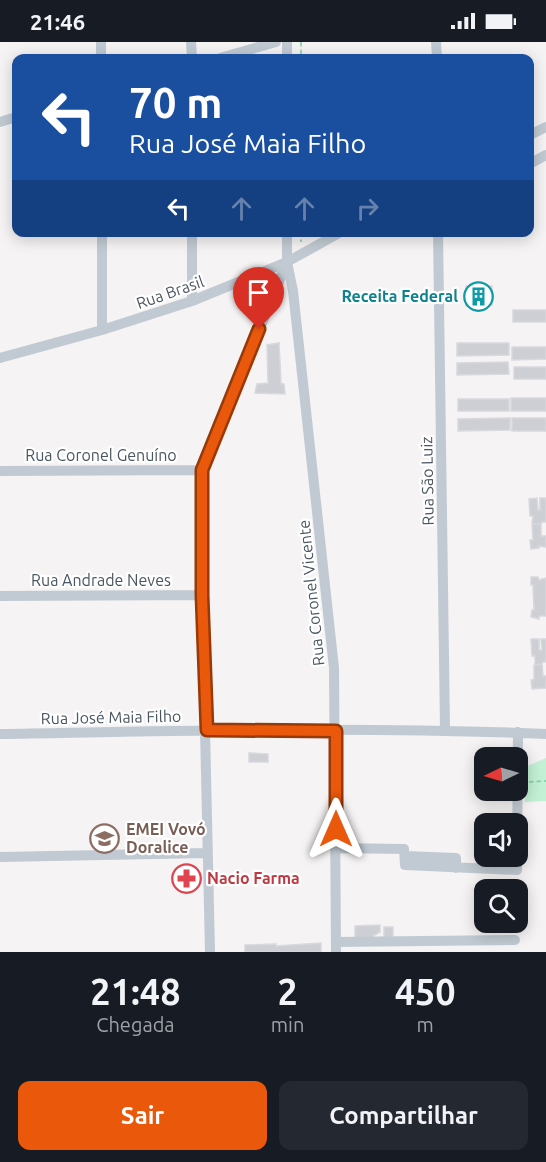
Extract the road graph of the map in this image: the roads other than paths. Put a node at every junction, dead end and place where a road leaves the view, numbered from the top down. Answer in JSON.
{"nodes":[{"id":1,"x":276,"y":42,"type":"edge"},
{"id":2,"x":234,"y":54,"type":"edge"},
{"id":3,"x":102,"y":237,"type":"edge"},
{"id":4,"x":192,"y":237,"type":"edge"},
{"id":5,"x":286,"y":237,"type":"edge"},
{"id":6,"x":332,"y":237,"type":"edge"},
{"id":7,"x":438,"y":237,"type":"edge"},
{"id":8,"x":287,"y":262,"type":"junction"},
{"id":9,"x":192,"y":301,"type":"junction"},
{"id":10,"x":102,"y":330,"type":"junction"},
{"id":11,"x":0,"y":358,"type":"edge"},
{"id":12,"x":202,"y":470,"type":"junction"},
{"id":13,"x":0,"y":471,"type":"edge"},
{"id":14,"x":202,"y":595,"type":"junction"},
{"id":15,"x":0,"y":596,"type":"edge"},
{"id":16,"x":445,"y":729,"type":"junction"},
{"id":17,"x":207,"y":730,"type":"junction"},
{"id":18,"x":336,"y":731,"type":"junction"},
{"id":19,"x":518,"y":732,"type":"junction"},
{"id":20,"x":0,"y":734,"type":"edge"},
{"id":21,"x":546,"y":734,"type":"edge"},
{"id":22,"x":336,"y":848,"type":"junction"},
{"id":23,"x":207,"y":853,"type":"junction"},
{"id":24,"x":0,"y":857,"type":"edge"},
{"id":25,"x":515,"y":940,"type":"dead end"},
{"id":26,"x":336,"y":947,"type":"edge"},
{"id":27,"x":210,"y":952,"type":"edge"}],
"edges":[{"from":1,"to":2,"type":"street"},
{"from":3,"to":10,"type":"street"},
{"from":4,"to":9,"type":"street"},
{"from":5,"to":8,"type":"street","name":"Rua Coronel Vicente"},
{"from":6,"to":8,"type":"street","name":"Rua Brasil"},
{"from":7,"to":16,"type":"street","name":"Rua São Luiz"},
{"from":8,"to":9,"type":"street","name":"Rua Brasil"},
{"from":8,"to":12,"type":"street"},
{"from":8,"to":18,"type":"street","name":"Rua Coronel Vicente"},
{"from":9,"to":10,"type":"street","name":"Rua Brasil"},
{"from":10,"to":11,"type":"street","name":"Rua Brasil"},
{"from":12,"to":13,"type":"street","name":"Rua Coronel Genuíno"},
{"from":12,"to":14,"type":"street"},
{"from":14,"to":15,"type":"street","name":"Rua Andrade Neves"},
{"from":14,"to":17,"type":"street"},
{"from":16,"to":18,"type":"street","name":"Rua José Maia Filho"},
{"from":16,"to":19,"type":"street","name":"Rua José Maia Filho"},
{"from":17,"to":18,"type":"street","name":"Rua José Maia Filho"},
{"from":17,"to":20,"type":"street","name":"Rua José Maia Filho"},
{"from":17,"to":23,"type":"street"},
{"from":18,"to":22,"type":"street","name":"Rua Coronel Vicente"},
{"from":19,"to":21,"type":"street","name":"Rua José Maia Filho"},
{"from":19,"to":22,"type":"street"},
{"from":22,"to":26,"type":"street","name":"Rua Coronel Vicente"},
{"from":23,"to":24,"type":"street"},
{"from":23,"to":27,"type":"street"},
{"from":25,"to":26,"type":"street"}]}
